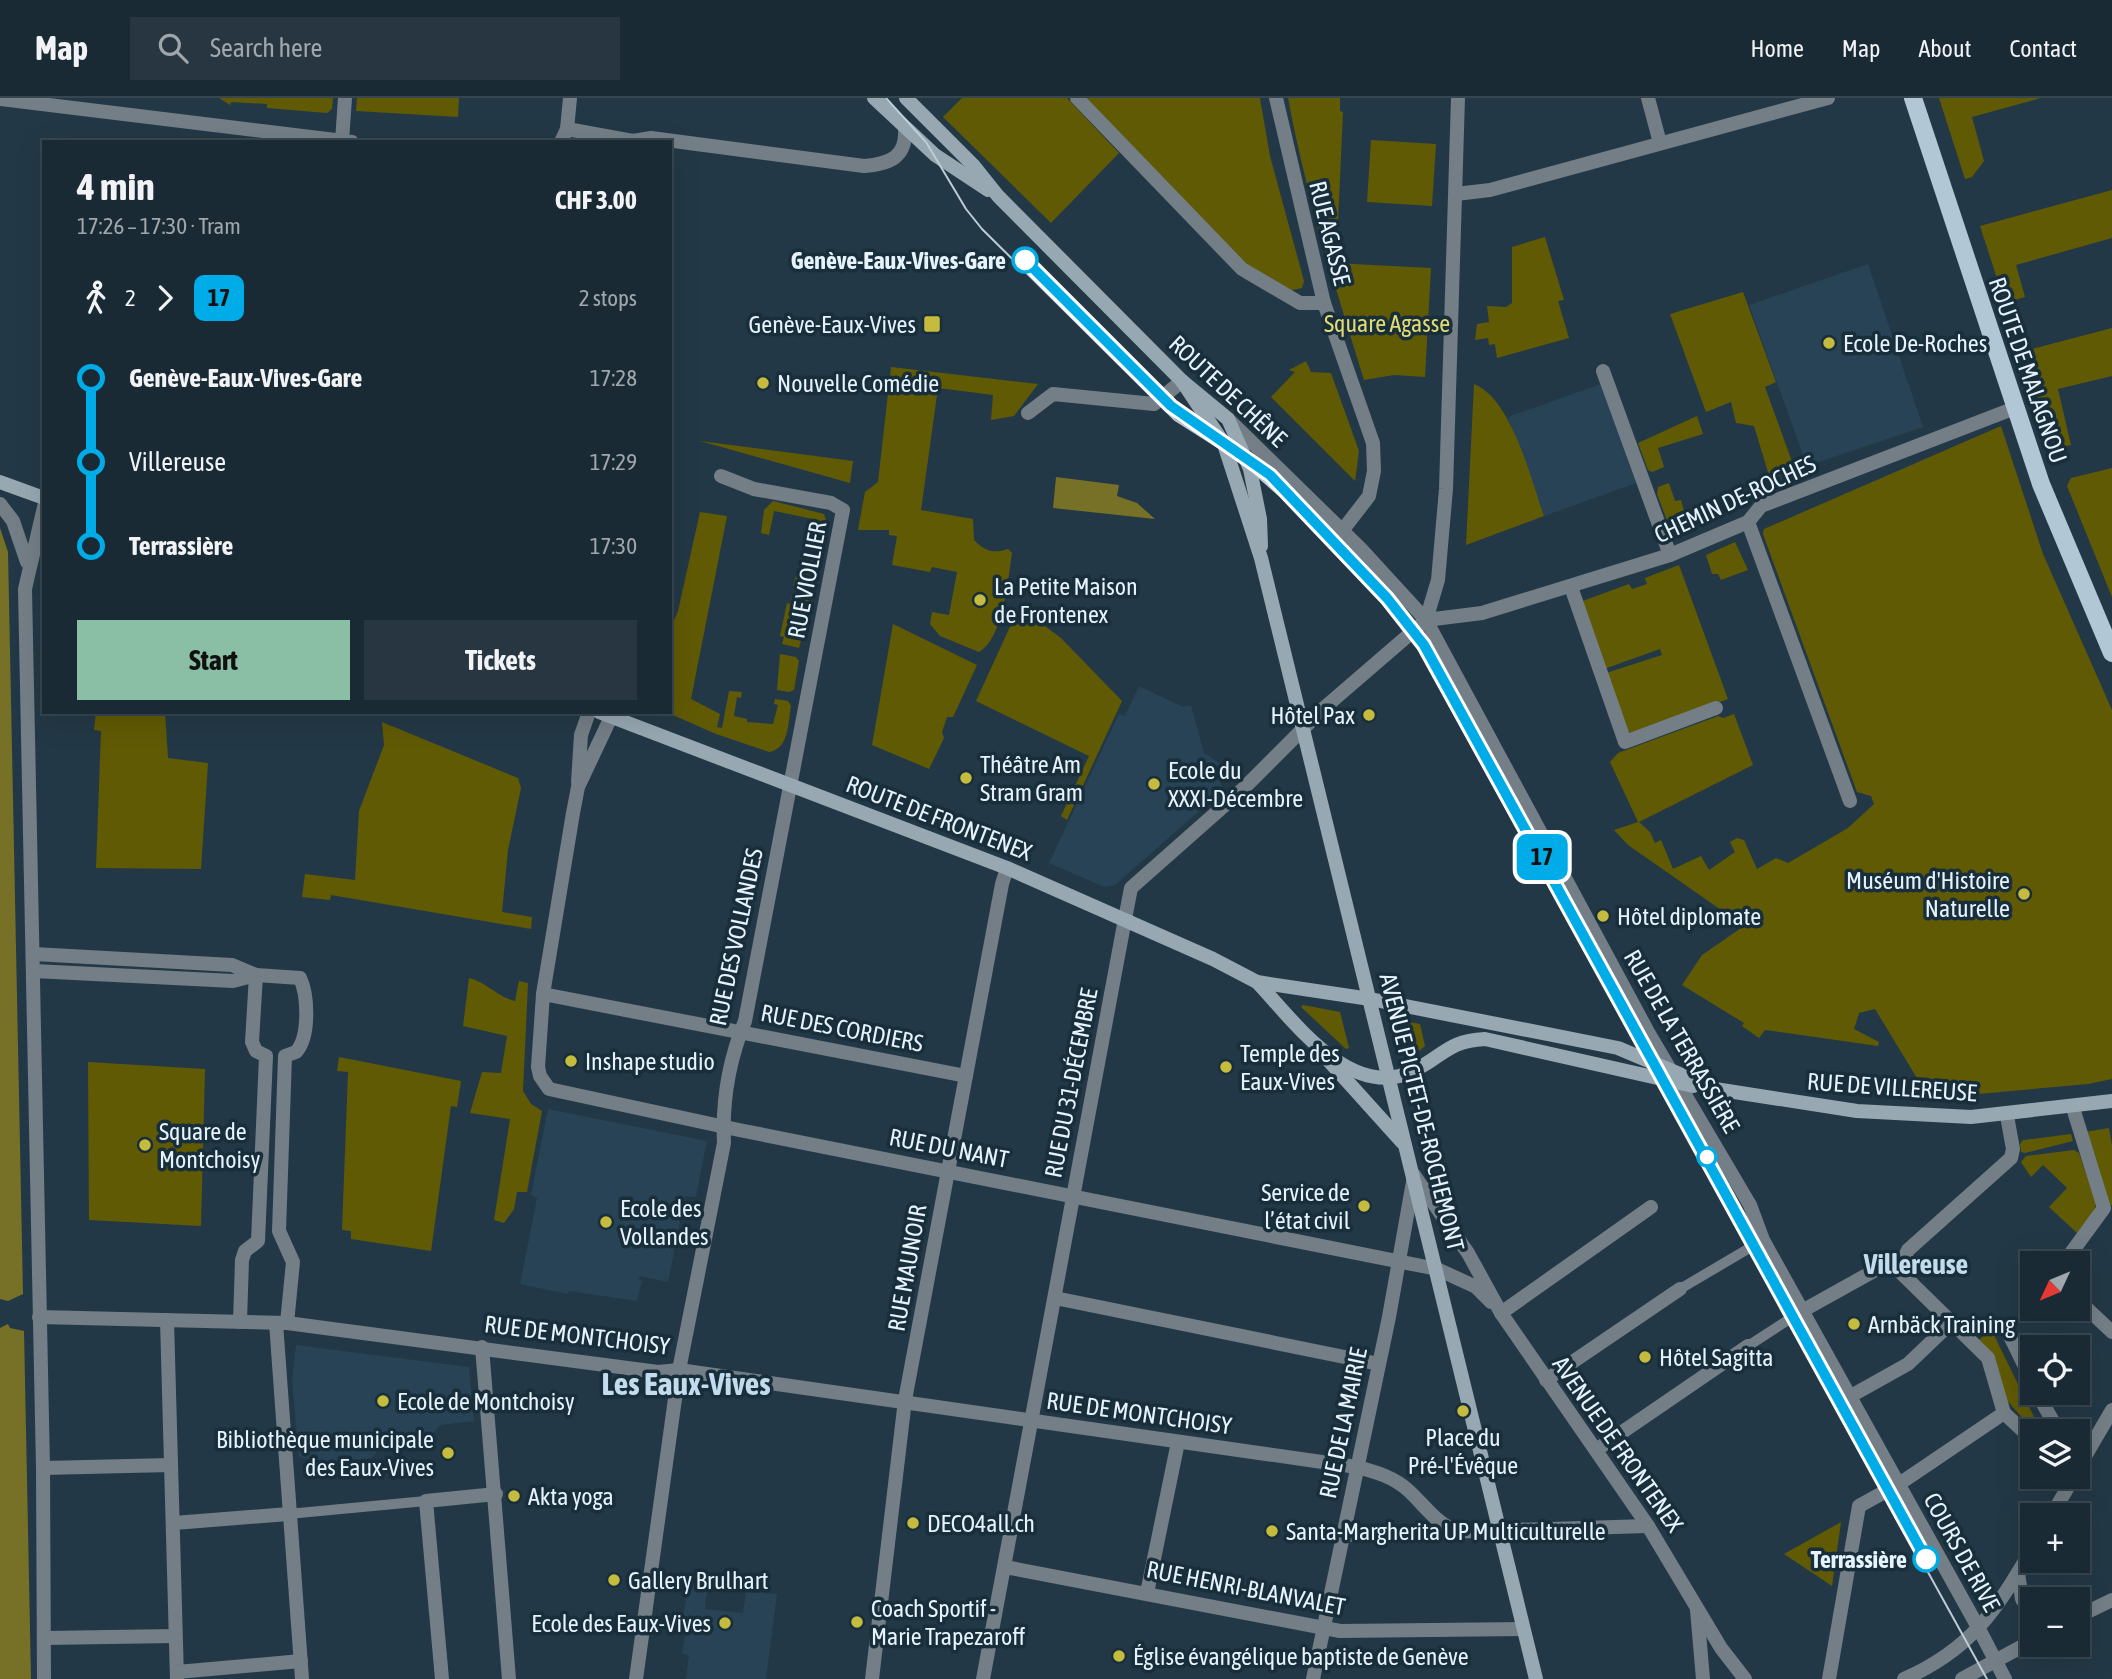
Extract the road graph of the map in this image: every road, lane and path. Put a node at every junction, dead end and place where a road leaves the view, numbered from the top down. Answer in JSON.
{"nodes":[{"id":1,"x":345,"y":98,"type":"edge"},
{"id":2,"x":570,"y":98,"type":"edge"},
{"id":3,"x":874,"y":98,"type":"edge"},
{"id":4,"x":906,"y":98,"type":"edge"},
{"id":5,"x":1077,"y":98,"type":"edge"},
{"id":6,"x":1276,"y":98,"type":"edge"},
{"id":7,"x":1458,"y":98,"type":"edge"},
{"id":8,"x":1648,"y":98,"type":"edge"},
{"id":9,"x":1828,"y":98,"type":"edge"},
{"id":10,"x":1913,"y":98,"type":"edge"},
{"id":11,"x":0,"y":99,"type":"edge"},
{"id":12,"x":905,"y":128,"type":"junction"},
{"id":13,"x":564,"y":135,"type":"edge"},
{"id":14,"x":339,"y":140,"type":"edge"},
{"id":15,"x":347,"y":140,"type":"edge"},
{"id":16,"x":622,"y":140,"type":"edge"},
{"id":17,"x":639,"y":140,"type":"edge"},
{"id":18,"x":666,"y":140,"type":"edge"},
{"id":19,"x":672,"y":141,"type":"edge"},
{"id":20,"x":1660,"y":143,"type":"junction"},
{"id":21,"x":1456,"y":194,"type":"junction"},
{"id":22,"x":998,"y":197,"type":"junction"},
{"id":23,"x":1324,"y":303,"type":"junction"},
{"id":24,"x":1602,"y":371,"type":"dead end"},
{"id":25,"x":1182,"y":381,"type":"junction"},
{"id":26,"x":2015,"y":408,"type":"junction"},
{"id":27,"x":1028,"y":413,"type":"dead end"},
{"id":28,"x":1228,"y":419,"type":"junction"},
{"id":29,"x":721,"y":476,"type":"dead end"},
{"id":30,"x":0,"y":482,"type":"edge"},
{"id":31,"x":42,"y":497,"type":"edge"},
{"id":32,"x":0,"y":504,"type":"edge"},
{"id":33,"x":42,"y":514,"type":"edge"},
{"id":34,"x":1748,"y":522,"type":"junction"},
{"id":35,"x":1342,"y":531,"type":"junction"},
{"id":36,"x":1670,"y":555,"type":"junction"},
{"id":37,"x":1261,"y":558,"type":"junction"},
{"id":38,"x":28,"y":565,"type":"junction"},
{"id":39,"x":1571,"y":587,"type":"junction"},
{"id":40,"x":1426,"y":620,"type":"junction"},
{"id":41,"x":2112,"y":653,"type":"edge"},
{"id":42,"x":1716,"y":708,"type":"dead end"},
{"id":43,"x":588,"y":714,"type":"edge"},
{"id":44,"x":605,"y":715,"type":"edge"},
{"id":45,"x":1303,"y":729,"type":"junction"},
{"id":46,"x":789,"y":784,"type":"junction"},
{"id":47,"x":578,"y":787,"type":"junction"},
{"id":48,"x":1850,"y":801,"type":"dead end"},
{"id":49,"x":1007,"y":868,"type":"junction"},
{"id":50,"x":1125,"y":919,"type":"junction"},
{"id":51,"x":34,"y":954,"type":"junction"},
{"id":52,"x":34,"y":971,"type":"junction"},
{"id":53,"x":256,"y":975,"type":"junction"},
{"id":54,"x":1256,"y":982,"type":"junction"},
{"id":55,"x":543,"y":994,"type":"junction"},
{"id":56,"x":1370,"y":999,"type":"junction"},
{"id":57,"x":1446,"y":1016,"type":"junction"},
{"id":58,"x":741,"y":1031,"type":"junction"},
{"id":59,"x":1485,"y":1039,"type":"junction"},
{"id":60,"x":1318,"y":1046,"type":"junction"},
{"id":61,"x":266,"y":1056,"type":"junction"},
{"id":62,"x":285,"y":1056,"type":"junction"},
{"id":63,"x":1433,"y":1059,"type":"junction"},
{"id":64,"x":1672,"y":1072,"type":"junction"},
{"id":65,"x":966,"y":1076,"type":"junction"},
{"id":66,"x":1390,"y":1078,"type":"junction"},
{"id":67,"x":1681,"y":1085,"type":"junction"},
{"id":68,"x":1715,"y":1089,"type":"junction"},
{"id":69,"x":2112,"y":1101,"type":"edge"},
{"id":70,"x":2073,"y":1108,"type":"junction"},
{"id":71,"x":2007,"y":1116,"type":"junction"},
{"id":72,"x":723,"y":1126,"type":"junction"},
{"id":73,"x":1408,"y":1153,"type":"junction"},
{"id":74,"x":948,"y":1171,"type":"junction"},
{"id":75,"x":1414,"y":1175,"type":"junction"},
{"id":76,"x":1073,"y":1195,"type":"junction"},
{"id":77,"x":1651,"y":1207,"type":"dead end"},
{"id":78,"x":1763,"y":1240,"type":"junction"},
{"id":79,"x":258,"y":1241,"type":"junction"},
{"id":80,"x":284,"y":1242,"type":"junction"},
{"id":81,"x":2073,"y":1251,"type":"edge"},
{"id":82,"x":1398,"y":1261,"type":"junction"},
{"id":83,"x":1890,"y":1262,"type":"junction"},
{"id":84,"x":1437,"y":1269,"type":"junction"},
{"id":85,"x":1680,"y":1289,"type":"joint"},
{"id":86,"x":1055,"y":1298,"type":"junction"},
{"id":87,"x":1802,"y":1311,"type":"junction"},
{"id":88,"x":2090,"y":1311,"type":"edge"},
{"id":89,"x":1501,"y":1313,"type":"junction"},
{"id":90,"x":39,"y":1317,"type":"junction"},
{"id":91,"x":167,"y":1320,"type":"junction"},
{"id":92,"x":240,"y":1322,"type":"junction"},
{"id":93,"x":1952,"y":1322,"type":"junction"},
{"id":94,"x":281,"y":1323,"type":"junction"},
{"id":95,"x":2006,"y":1328,"type":"dead end"},
{"id":96,"x":2112,"y":1332,"type":"edge"},
{"id":97,"x":1748,"y":1346,"type":"joint"},
{"id":98,"x":482,"y":1347,"type":"junction"},
{"id":99,"x":2020,"y":1357,"type":"edge"},
{"id":100,"x":1379,"y":1364,"type":"junction"},
{"id":101,"x":679,"y":1370,"type":"junction"},
{"id":102,"x":1546,"y":1380,"type":"junction"},
{"id":103,"x":1849,"y":1397,"type":"junction"},
{"id":104,"x":905,"y":1400,"type":"junction"},
{"id":105,"x":2112,"y":1410,"type":"edge"},
{"id":106,"x":2004,"y":1413,"type":"junction"},
{"id":107,"x":1030,"y":1420,"type":"junction"},
{"id":108,"x":2020,"y":1428,"type":"edge"},
{"id":109,"x":2090,"y":1439,"type":"edge"},
{"id":110,"x":1178,"y":1443,"type":"junction"},
{"id":111,"x":1596,"y":1450,"type":"junction"},
{"id":112,"x":171,"y":1465,"type":"junction"},
{"id":113,"x":1357,"y":1467,"type":"junction"},
{"id":114,"x":43,"y":1468,"type":"junction"},
{"id":115,"x":1899,"y":1484,"type":"junction"},
{"id":116,"x":496,"y":1494,"type":"junction"},
{"id":117,"x":426,"y":1501,"type":"junction"},
{"id":118,"x":288,"y":1514,"type":"junction"},
{"id":119,"x":174,"y":1523,"type":"junction"},
{"id":120,"x":1648,"y":1526,"type":"junction"},
{"id":121,"x":1500,"y":1530,"type":"junction"},
{"id":122,"x":1456,"y":1531,"type":"junction"},
{"id":123,"x":1343,"y":1535,"type":"junction"},
{"id":124,"x":1005,"y":1567,"type":"junction"},
{"id":125,"x":2020,"y":1570,"type":"edge"},
{"id":126,"x":2018,"y":1573,"type":"junction"},
{"id":127,"x":2020,"y":1587,"type":"edge"},
{"id":128,"x":1147,"y":1592,"type":"junction"},
{"id":129,"x":2112,"y":1600,"type":"edge"},
{"id":130,"x":1696,"y":1602,"type":"junction"},
{"id":131,"x":2090,"y":1611,"type":"edge"},
{"id":132,"x":1323,"y":1629,"type":"junction"},
{"id":133,"x":1523,"y":1629,"type":"junction"},
{"id":134,"x":1979,"y":1629,"type":"junction"},
{"id":135,"x":175,"y":1636,"type":"junction"},
{"id":136,"x":44,"y":1638,"type":"junction"},
{"id":137,"x":2020,"y":1647,"type":"edge"},
{"id":138,"x":1996,"y":1660,"type":"junction"},
{"id":139,"x":300,"y":1661,"type":"junction"},
{"id":140,"x":177,"y":1676,"type":"edge"},
{"id":141,"x":44,"y":1679,"type":"edge"},
{"id":142,"x":302,"y":1679,"type":"edge"},
{"id":143,"x":442,"y":1679,"type":"edge"},
{"id":144,"x":509,"y":1679,"type":"edge"},
{"id":145,"x":636,"y":1679,"type":"edge"},
{"id":146,"x":872,"y":1679,"type":"edge"},
{"id":147,"x":983,"y":1679,"type":"edge"},
{"id":148,"x":1313,"y":1679,"type":"edge"},
{"id":149,"x":1536,"y":1679,"type":"edge"},
{"id":150,"x":1703,"y":1679,"type":"edge"},
{"id":151,"x":1745,"y":1679,"type":"edge"},
{"id":152,"x":1829,"y":1679,"type":"edge"},
{"id":153,"x":1905,"y":1679,"type":"edge"},
{"id":154,"x":1962,"y":1679,"type":"edge"},
{"id":155,"x":2005,"y":1679,"type":"edge"}],
"edges":[{"from":1,"to":15,"type":"street"},
{"from":2,"to":13,"type":"street"},
{"from":3,"to":12,"type":"main road","name":"ROUTE DE CHÊNE"},
{"from":4,"to":22,"type":"main road","name":"ROUTE DE CHÊNE"},
{"from":5,"to":23,"type":"street"},
{"from":6,"to":23,"type":"street","name":"RUE AGASSE"},
{"from":7,"to":21,"type":"street"},
{"from":8,"to":20,"type":"street"},
{"from":9,"to":20,"type":"street"},
{"from":10,"to":26,"type":"main road","name":"ROUTE DE MALAGNOU"},
{"from":11,"to":14,"type":"street"},
{"from":12,"to":19,"type":"street"},
{"from":12,"to":22,"type":"main road","name":"ROUTE DE CHÊNE"},
{"from":13,"to":16,"type":"street"},
{"from":17,"to":18,"type":"street"},
{"from":20,"to":21,"type":"street"},
{"from":21,"to":40,"type":"street"},
{"from":22,"to":25,"type":"main road","name":"ROUTE DE CHÊNE"},
{"from":23,"to":35,"type":"street","name":"RUE AGASSE"},
{"from":24,"to":36,"type":"street"},
{"from":25,"to":27,"type":"street"},
{"from":25,"to":28,"type":"main road","name":"ROUTE DE CHÊNE"},
{"from":25,"to":37,"type":"main road","name":"AVENUE PICTET-DE-ROCHEMONT"},
{"from":26,"to":34,"type":"street","name":"CHEMIN DE-ROCHES"},
{"from":26,"to":41,"type":"main road","name":"ROUTE DE MALAGNOU"},
{"from":28,"to":35,"type":"street","name":"ROUTE DE CHÊNE"},
{"from":28,"to":37,"type":"main road","name":"AVENUE PICTET-DE-ROCHEMONT"},
{"from":29,"to":46,"type":"street","name":"RUE VIOLLIER"},
{"from":30,"to":31,"type":"main road"},
{"from":32,"to":38,"type":"street"},
{"from":33,"to":38,"type":"street"},
{"from":34,"to":36,"type":"street","name":"CHEMIN DE-ROCHES"},
{"from":34,"to":48,"type":"street"},
{"from":35,"to":40,"type":"street","name":"ROUTE DE CHÊNE"},
{"from":36,"to":39,"type":"street","name":"CHEMIN DE-ROCHES"},
{"from":37,"to":45,"type":"main road","name":"AVENUE PICTET-DE-ROCHEMONT"},
{"from":38,"to":51,"type":"street"},
{"from":39,"to":40,"type":"street","name":"CHEMIN DE-ROCHES"},
{"from":39,"to":42,"type":"street"},
{"from":40,"to":45,"type":"street","name":"RUE DU 31-DÉCEMBRE"},
{"from":40,"to":64,"type":"street","name":"RUE DE LA TERRASSIÈRE"},
{"from":43,"to":47,"type":"street"},
{"from":44,"to":46,"type":"main road","name":"ROUTE DE FRONTENEX"},
{"from":44,"to":47,"type":"street"},
{"from":45,"to":50,"type":"street","name":"RUE DU 31-DÉCEMBRE"},
{"from":45,"to":56,"type":"main road","name":"AVENUE PICTET-DE-ROCHEMONT"},
{"from":46,"to":49,"type":"main road","name":"ROUTE DE FRONTENEX"},
{"from":46,"to":58,"type":"street","name":"RUE DES VOLLANDES"},
{"from":47,"to":55,"type":"street"},
{"from":49,"to":50,"type":"main road","name":"ROUTE DE FRONTENEX"},
{"from":49,"to":65,"type":"street","name":"RUE MAUNOIR"},
{"from":50,"to":54,"type":"main road","name":"ROUTE DE FRONTENEX"},
{"from":50,"to":76,"type":"street","name":"RUE DU 31-DÉCEMBRE"},
{"from":51,"to":52,"type":"street"},
{"from":51,"to":53,"type":"street"},
{"from":52,"to":53,"type":"street"},
{"from":52,"to":90,"type":"street"},
{"from":53,"to":61,"type":"street"},
{"from":53,"to":62,"type":"street"},
{"from":54,"to":56,"type":"main road"},
{"from":54,"to":60,"type":"main road"},
{"from":55,"to":58,"type":"street","name":"RUE DES CORDIERS"},
{"from":55,"to":72,"type":"street","name":"RUE DU NANT"},
{"from":56,"to":57,"type":"main road"},
{"from":56,"to":66,"type":"main road","name":"AVENUE PICTET-DE-ROCHEMONT"},
{"from":57,"to":59,"type":"main road"},
{"from":57,"to":63,"type":"main road"},
{"from":57,"to":64,"type":"main road","name":"RUE DE VILLEREUSE"},
{"from":58,"to":65,"type":"street","name":"RUE DES CORDIERS"},
{"from":58,"to":72,"type":"street","name":"RUE DES VOLLANDES"},
{"from":59,"to":63,"type":"main road"},
{"from":59,"to":67,"type":"main road"},
{"from":60,"to":66,"type":"main road"},
{"from":60,"to":73,"type":"main road"},
{"from":61,"to":62,"type":"street"},
{"from":61,"to":79,"type":"street"},
{"from":62,"to":80,"type":"street"},
{"from":63,"to":66,"type":"main road"},
{"from":64,"to":67,"type":"street","name":"RUE DE LA TERRASSIÈRE"},
{"from":64,"to":68,"type":"main road","name":"RUE DE VILLEREUSE"},
{"from":65,"to":74,"type":"street","name":"RUE MAUNOIR"},
{"from":66,"to":73,"type":"main road","name":"AVENUE PICTET-DE-ROCHEMONT"},
{"from":67,"to":68,"type":"main road"},
{"from":67,"to":78,"type":"street","name":"RUE DE LA TERRASSIÈRE"},
{"from":68,"to":71,"type":"main road","name":"RUE DE VILLEREUSE"},
{"from":69,"to":70,"type":"main road","name":"RUE DE VILLEREUSE"},
{"from":70,"to":71,"type":"main road","name":"RUE DE VILLEREUSE"},
{"from":70,"to":81,"type":"street"},
{"from":71,"to":83,"type":"street"},
{"from":72,"to":74,"type":"street","name":"RUE DU NANT"},
{"from":72,"to":101,"type":"street","name":"RUE DES VOLLANDES"},
{"from":73,"to":75,"type":"main road","name":"AVENUE PICTET-DE-ROCHEMONT"},
{"from":74,"to":76,"type":"street","name":"RUE DU NANT"},
{"from":74,"to":104,"type":"street","name":"RUE MAUNOIR"},
{"from":75,"to":82,"type":"street","name":"RUE DE LA MAIRIE"},
{"from":75,"to":84,"type":"main road","name":"AVENUE PICTET-DE-ROCHEMONT"},
{"from":75,"to":89,"type":"street","name":"AVENUE DE FRONTENEX"},
{"from":76,"to":82,"type":"street","name":"RUE DU NANT"},
{"from":76,"to":86,"type":"street","name":"RUE DU 31-DÉCEMBRE"},
{"from":77,"to":89,"type":"street"},
{"from":78,"to":85,"type":"street"},
{"from":78,"to":87,"type":"street","name":"RUE DE LA TERRASSIÈRE"},
{"from":79,"to":80,"type":"street"},
{"from":79,"to":92,"type":"street"},
{"from":80,"to":94,"type":"street"},
{"from":82,"to":84,"type":"street","name":"RUE DU NANT"},
{"from":82,"to":100,"type":"street","name":"RUE DE LA MAIRIE"},
{"from":83,"to":87,"type":"street"},
{"from":83,"to":93,"type":"street"},
{"from":84,"to":89,"type":"street","name":"AVENUE DE FRONTENEX"},
{"from":84,"to":121,"type":"main road","name":"AVENUE PICTET-DE-ROCHEMONT"},
{"from":85,"to":102,"type":"street"},
{"from":86,"to":100,"type":"street"},
{"from":86,"to":107,"type":"street","name":"RUE DU 31-DÉCEMBRE"},
{"from":87,"to":97,"type":"street"},
{"from":87,"to":103,"type":"street","name":"RUE DE LA TERRASSIÈRE"},
{"from":88,"to":96,"type":"street"},
{"from":89,"to":102,"type":"street","name":"AVENUE DE FRONTENEX"},
{"from":90,"to":91,"type":"street","name":"RUE DE MONTCHOISY"},
{"from":90,"to":114,"type":"street"},
{"from":91,"to":92,"type":"street","name":"RUE DE MONTCHOISY"},
{"from":91,"to":112,"type":"street"},
{"from":92,"to":94,"type":"street","name":"RUE DE MONTCHOISY"},
{"from":93,"to":103,"type":"street"},
{"from":93,"to":106,"type":"street"},
{"from":94,"to":98,"type":"street","name":"RUE DE MONTCHOISY"},
{"from":94,"to":118,"type":"street"},
{"from":95,"to":99,"type":"street"},
{"from":97,"to":111,"type":"street"},
{"from":98,"to":101,"type":"street","name":"RUE DE MONTCHOISY"},
{"from":98,"to":116,"type":"street"},
{"from":100,"to":113,"type":"street","name":"RUE DE LA MAIRIE"},
{"from":101,"to":104,"type":"street","name":"RUE DE MONTCHOISY"},
{"from":101,"to":145,"type":"street","name":"RUE DES VOLLANDES"},
{"from":102,"to":111,"type":"street","name":"AVENUE DE FRONTENEX"},
{"from":103,"to":115,"type":"street","name":"RUE DE LA TERRASSIÈRE"},
{"from":104,"to":107,"type":"street","name":"RUE DE MONTCHOISY"},
{"from":104,"to":146,"type":"street","name":"RUE MAUNOIR"},
{"from":105,"to":109,"type":"street"},
{"from":106,"to":108,"type":"street"},
{"from":106,"to":115,"type":"street"},
{"from":107,"to":110,"type":"street","name":"RUE DE MONTCHOISY"},
{"from":107,"to":124,"type":"street","name":"RUE DU 31-DÉCEMBRE"},
{"from":110,"to":113,"type":"street","name":"RUE DE MONTCHOISY"},
{"from":110,"to":128,"type":"street"},
{"from":111,"to":120,"type":"street","name":"AVENUE DE FRONTENEX"},
{"from":112,"to":114,"type":"street"},
{"from":112,"to":119,"type":"street"},
{"from":113,"to":122,"type":"street"},
{"from":113,"to":123,"type":"street","name":"RUE DE LA MAIRIE"},
{"from":114,"to":136,"type":"street"},
{"from":115,"to":134,"type":"street","name":"COURS DE RIVE"},
{"from":115,"to":152,"type":"street"},
{"from":116,"to":117,"type":"street"},
{"from":116,"to":144,"type":"street"},
{"from":117,"to":118,"type":"street"},
{"from":117,"to":143,"type":"street"},
{"from":118,"to":119,"type":"street"},
{"from":118,"to":139,"type":"street"},
{"from":119,"to":135,"type":"street"},
{"from":120,"to":121,"type":"street"},
{"from":120,"to":130,"type":"street","name":"AVENUE DE FRONTENEX"},
{"from":121,"to":122,"type":"street"},
{"from":121,"to":133,"type":"main road","name":"AVENUE PICTET-DE-ROCHEMONT"},
{"from":122,"to":123,"type":"street"},
{"from":123,"to":132,"type":"street","name":"RUE DE LA MAIRIE"},
{"from":124,"to":128,"type":"street","name":"RUE HENRI-BLANVALET"},
{"from":124,"to":147,"type":"street","name":"RUE DU 31-DÉCEMBRE"},
{"from":125,"to":126,"type":"street"},
{"from":126,"to":127,"type":"street"},
{"from":126,"to":134,"type":"street"},
{"from":128,"to":132,"type":"street","name":"RUE HENRI-BLANVALET"},
{"from":129,"to":131,"type":"street"},
{"from":130,"to":150,"type":"street","name":"AVENUE DE FRONTENEX"},
{"from":130,"to":151,"type":"street","name":"AVENUE DE FRONTENEX"},
{"from":132,"to":133,"type":"street","name":"RUE HENRI-BLANVALET"},
{"from":132,"to":148,"type":"street","name":"RUE DE LA MAIRIE"},
{"from":133,"to":149,"type":"main road","name":"AVENUE PICTET-DE-ROCHEMONT"},
{"from":134,"to":138,"type":"street","name":"COURS DE RIVE"},
{"from":134,"to":153,"type":"street"},
{"from":135,"to":136,"type":"street"},
{"from":135,"to":140,"type":"street"},
{"from":136,"to":141,"type":"street"},
{"from":137,"to":138,"type":"street"},
{"from":138,"to":154,"type":"street"},
{"from":138,"to":155,"type":"street","name":"COURS DE RIVE"},
{"from":139,"to":140,"type":"street"},
{"from":139,"to":142,"type":"street"}]}
